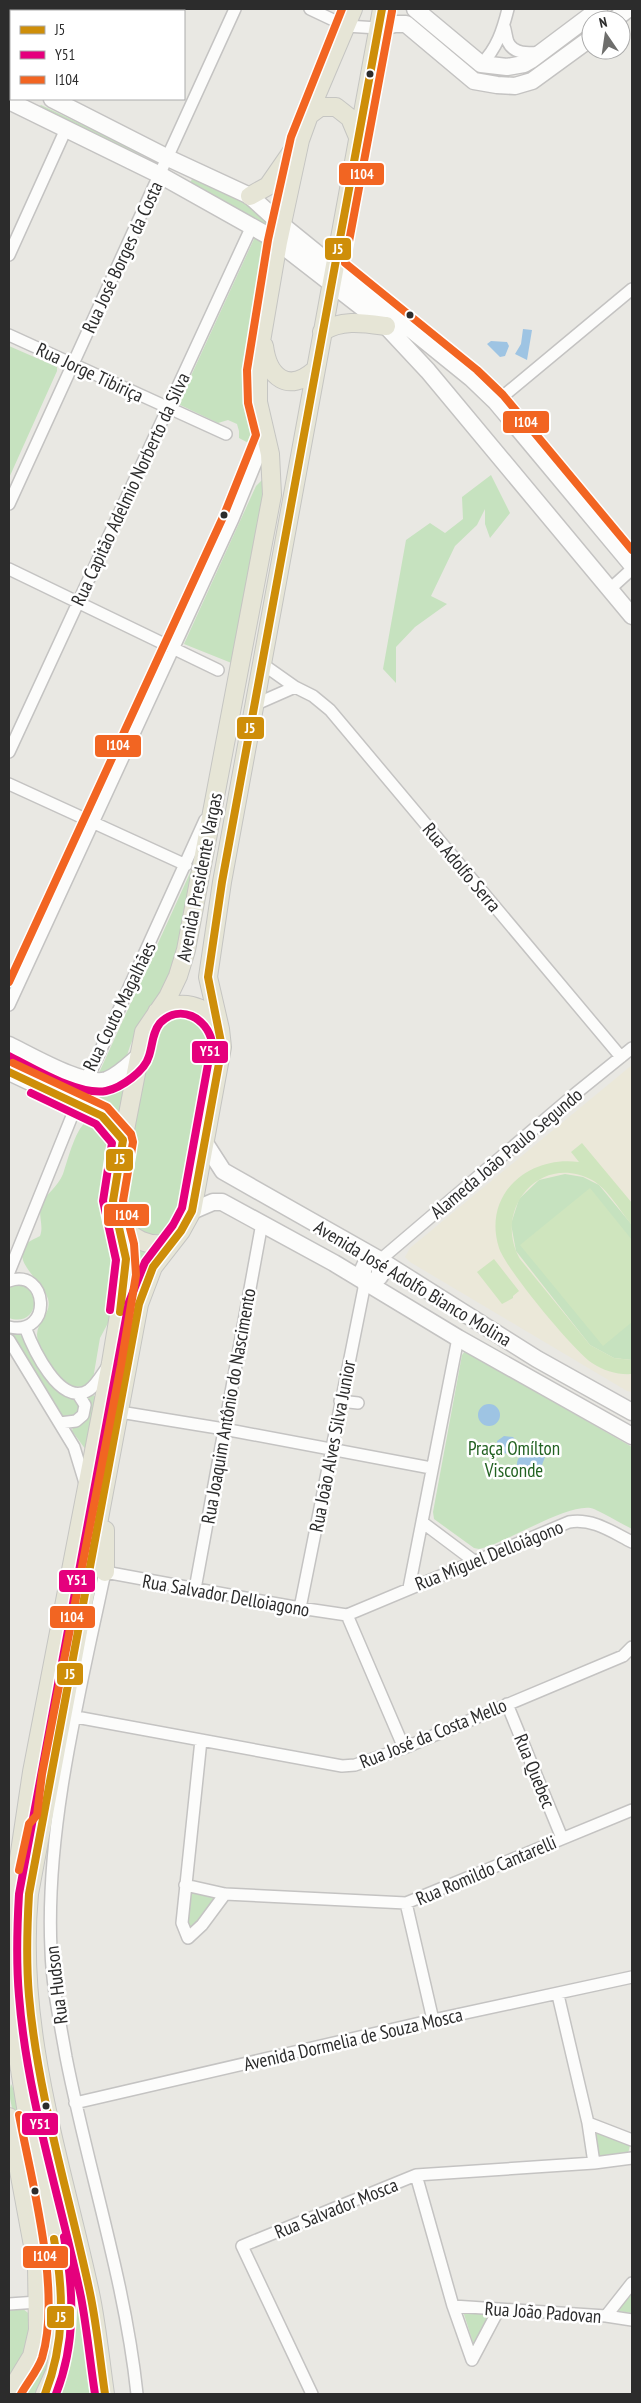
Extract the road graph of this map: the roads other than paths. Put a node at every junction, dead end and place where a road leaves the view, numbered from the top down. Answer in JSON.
{"nodes":[{"id":1,"x":235,"y":9,"type":"edge"},
{"id":2,"x":310,"y":9,"type":"edge"},
{"id":3,"x":353,"y":9,"type":"edge"},
{"id":4,"x":382,"y":9,"type":"edge"},
{"id":5,"x":416,"y":9,"type":"edge"},
{"id":6,"x":508,"y":9,"type":"edge"},
{"id":7,"x":581,"y":25,"type":"edge"},
{"id":8,"x":346,"y":26,"type":"junction"},
{"id":9,"x":504,"y":26,"type":"junction"},
{"id":10,"x":378,"y":28,"type":"junction"},
{"id":11,"x":581,"y":45,"type":"edge"},
{"id":12,"x":542,"y":52,"type":"junction"},
{"id":13,"x":468,"y":53,"type":"junction"},
{"id":14,"x":481,"y":64,"type":"junction"},
{"id":15,"x":455,"y":66,"type":"junction"},
{"id":16,"x":57,"y":100,"type":"edge"},
{"id":17,"x":9,"y":101,"type":"edge"},
{"id":18,"x":26,"y":103,"type":"edge"},
{"id":19,"x":78,"y":104,"type":"edge"},
{"id":20,"x":308,"y":116,"type":"junction"},
{"id":21,"x":66,"y":129,"type":"junction"},
{"id":22,"x":358,"y":136,"type":"junction"},
{"id":23,"x":300,"y":140,"type":"junction"},
{"id":24,"x":150,"y":148,"type":"junction"},
{"id":25,"x":168,"y":158,"type":"junction"},
{"id":26,"x":141,"y":166,"type":"junction"},
{"id":27,"x":160,"y":175,"type":"junction"},
{"id":28,"x":250,"y":196,"type":"junction"},
{"id":29,"x":252,"y":226,"type":"junction"},
{"id":30,"x":280,"y":234,"type":"junction"},
{"id":31,"x":9,"y":255,"type":"edge"},
{"id":32,"x":332,"y":274,"type":"junction"},
{"id":33,"x":632,"y":289,"type":"edge"},
{"id":34,"x":386,"y":326,"type":"junction"},
{"id":35,"x":322,"y":332,"type":"junction"},
{"id":36,"x":9,"y":334,"type":"edge"},
{"id":37,"x":262,"y":338,"type":"junction"},
{"id":38,"x":72,"y":364,"type":"junction"},
{"id":39,"x":315,"y":370,"type":"junction"},
{"id":40,"x":496,"y":402,"type":"junction"},
{"id":41,"x":166,"y":407,"type":"junction"},
{"id":42,"x":226,"y":434,"type":"dead end"},
{"id":43,"x":266,"y":436,"type":"junction"},
{"id":44,"x":9,"y":504,"type":"edge"},
{"id":45,"x":632,"y":565,"type":"edge"},
{"id":46,"x":9,"y":569,"type":"edge"},
{"id":47,"x":632,"y":569,"type":"edge"},
{"id":48,"x":610,"y":589,"type":"junction"},
{"id":49,"x":78,"y":602,"type":"junction"},
{"id":50,"x":632,"y":616,"type":"edge"},
{"id":51,"x":173,"y":647,"type":"junction"},
{"id":52,"x":261,"y":663,"type":"junction"},
{"id":53,"x":218,"y":670,"type":"dead end"},
{"id":54,"x":295,"y":687,"type":"junction"},
{"id":55,"x":254,"y":705,"type":"junction"},
{"id":56,"x":9,"y":752,"type":"edge"},
{"id":57,"x":9,"y":784,"type":"edge"},
{"id":58,"x":215,"y":798,"type":"junction"},
{"id":59,"x":92,"y":822,"type":"junction"},
{"id":60,"x":186,"y":865,"type":"junction"},
{"id":61,"x":9,"y":1006,"type":"edge"},
{"id":62,"x":157,"y":1012,"type":"junction"},
{"id":63,"x":220,"y":1029,"type":"junction"},
{"id":64,"x":9,"y":1045,"type":"edge"},
{"id":65,"x":632,"y":1048,"type":"edge"},
{"id":66,"x":138,"y":1056,"type":"junction"},
{"id":67,"x":621,"y":1057,"type":"junction"},
{"id":68,"x":9,"y":1072,"type":"edge"},
{"id":69,"x":84,"y":1079,"type":"junction"},
{"id":70,"x":73,"y":1102,"type":"junction"},
{"id":71,"x":123,"y":1140,"type":"junction"},
{"id":72,"x":205,"y":1143,"type":"junction"},
{"id":73,"x":192,"y":1211,"type":"junction"},
{"id":74,"x":117,"y":1221,"type":"junction"},
{"id":75,"x":262,"y":1223,"type":"junction"},
{"id":76,"x":171,"y":1243,"type":"junction"},
{"id":77,"x":380,"y":1260,"type":"junction"},
{"id":78,"x":9,"y":1272,"type":"edge"},
{"id":79,"x":9,"y":1281,"type":"edge"},
{"id":80,"x":365,"y":1283,"type":"junction"},
{"id":81,"x":9,"y":1327,"type":"edge"},
{"id":82,"x":25,"y":1327,"type":"junction"},
{"id":83,"x":458,"y":1338,"type":"junction"},
{"id":84,"x":9,"y":1340,"type":"edge"},
{"id":85,"x":537,"y":1359,"type":"junction"},
{"id":86,"x":111,"y":1363,"type":"junction"},
{"id":87,"x":527,"y":1378,"type":"junction"},
{"id":88,"x":78,"y":1394,"type":"junction"},
{"id":89,"x":340,"y":1401,"type":"junction"},
{"id":90,"x":358,"y":1403,"type":"dead end"},
{"id":91,"x":120,"y":1412,"type":"junction"},
{"id":92,"x":632,"y":1412,"type":"edge"},
{"id":93,"x":60,"y":1423,"type":"junction"},
{"id":94,"x":224,"y":1429,"type":"junction"},
{"id":95,"x":632,"y":1436,"type":"edge"},
{"id":96,"x":330,"y":1450,"type":"junction"},
{"id":97,"x":431,"y":1468,"type":"junction"},
{"id":98,"x":105,"y":1486,"type":"junction"},
{"id":99,"x":87,"y":1488,"type":"junction"},
{"id":100,"x":422,"y":1522,"type":"junction"},
{"id":101,"x":632,"y":1542,"type":"edge"},
{"id":102,"x":474,"y":1561,"type":"junction"},
{"id":103,"x":105,"y":1572,"type":"junction"},
{"id":104,"x":409,"y":1588,"type":"junction"},
{"id":105,"x":195,"y":1589,"type":"junction"},
{"id":106,"x":300,"y":1608,"type":"junction"},
{"id":107,"x":347,"y":1615,"type":"junction"},
{"id":108,"x":632,"y":1647,"type":"edge"},
{"id":109,"x":507,"y":1704,"type":"junction"},
{"id":110,"x":76,"y":1716,"type":"junction"},
{"id":111,"x":201,"y":1740,"type":"junction"},
{"id":112,"x":404,"y":1748,"type":"junction"},
{"id":113,"x":632,"y":1810,"type":"edge"},
{"id":114,"x":27,"y":1813,"type":"junction"},
{"id":115,"x":562,"y":1838,"type":"junction"},
{"id":116,"x":9,"y":1868,"type":"edge"},
{"id":117,"x":185,"y":1885,"type":"junction"},
{"id":118,"x":225,"y":1894,"type":"junction"},
{"id":119,"x":406,"y":1904,"type":"junction"},
{"id":120,"x":632,"y":1977,"type":"edge"},
{"id":121,"x":558,"y":1995,"type":"junction"},
{"id":122,"x":432,"y":2020,"type":"junction"},
{"id":123,"x":75,"y":2103,"type":"junction"},
{"id":124,"x":9,"y":2116,"type":"edge"},
{"id":125,"x":588,"y":2123,"type":"junction"},
{"id":126,"x":632,"y":2140,"type":"edge"},
{"id":127,"x":632,"y":2158,"type":"edge"},
{"id":128,"x":594,"y":2163,"type":"junction"},
{"id":129,"x":416,"y":2175,"type":"junction"},
{"id":130,"x":632,"y":2283,"type":"edge"},
{"id":131,"x":38,"y":2302,"type":"junction"},
{"id":132,"x":9,"y":2304,"type":"edge"},
{"id":133,"x":454,"y":2306,"type":"junction"},
{"id":134,"x":499,"y":2309,"type":"junction"},
{"id":135,"x":606,"y":2316,"type":"junction"},
{"id":136,"x":632,"y":2320,"type":"edge"},
{"id":137,"x":9,"y":2394,"type":"edge"},
{"id":138,"x":46,"y":2394,"type":"edge"},
{"id":139,"x":105,"y":2394,"type":"edge"},
{"id":140,"x":137,"y":2394,"type":"edge"},
{"id":141,"x":312,"y":2394,"type":"edge"}],
"edges":[{"from":1,"to":25,"type":"street","name":"Rua José Borges da Costa"},
{"from":2,"to":8,"type":"street"},
{"from":3,"to":8,"type":"main road","name":"Avenida Presidente Vargas"},
{"from":4,"to":10,"type":"main road","name":"Avenida Presidente Vargas"},
{"from":5,"to":13,"type":"main road"},
{"from":6,"to":9,"type":"street"},
{"from":7,"to":12,"type":"main road"},
{"from":8,"to":10,"type":"street"},
{"from":8,"to":20,"type":"main road","name":"Avenida Presidente Vargas"},
{"from":9,"to":12,"type":"street"},
{"from":9,"to":14,"type":"street"},
{"from":10,"to":15,"type":"main road"},
{"from":10,"to":22,"type":"main road","name":"Avenida Presidente Vargas"},
{"from":11,"to":15,"type":"main road"},
{"from":12,"to":14,"type":"main road"},
{"from":13,"to":14,"type":"main road"},
{"from":13,"to":15,"type":"main road"},
{"from":16,"to":19,"type":"main road"},
{"from":17,"to":18,"type":"main road"},
{"from":18,"to":21,"type":"main road"},
{"from":19,"to":24,"type":"main road"},
{"from":20,"to":22,"type":"main road"},
{"from":20,"to":23,"type":"main road","name":"Avenida Presidente Vargas"},
{"from":21,"to":26,"type":"main road"},
{"from":21,"to":31,"type":"street"},
{"from":22,"to":32,"type":"main road","name":"Avenida Presidente Vargas"},
{"from":23,"to":28,"type":"main road"},
{"from":23,"to":30,"type":"main road","name":"Avenida Presidente Vargas"},
{"from":24,"to":25,"type":"main road"},
{"from":24,"to":26,"type":"main road"},
{"from":25,"to":27,"type":"street","name":"Rua José Borges da Costa"},
{"from":25,"to":28,"type":"main road"},
{"from":26,"to":27,"type":"main road"},
{"from":27,"to":29,"type":"main road"},
{"from":27,"to":38,"type":"street","name":"Rua José Borges da Costa"},
{"from":28,"to":30,"type":"main road"},
{"from":29,"to":30,"type":"main road"},
{"from":29,"to":41,"type":"street","name":"Rua Capitão Adelmio Norberto da Silva"},
{"from":30,"to":32,"type":"main road"},
{"from":30,"to":37,"type":"main road","name":"Avenida Presidente Vargas"},
{"from":32,"to":34,"type":"main road"},
{"from":32,"to":35,"type":"main road","name":"Avenida Presidente Vargas"},
{"from":32,"to":40,"type":"main road"},
{"from":33,"to":40,"type":"street"},
{"from":34,"to":35,"type":"main road"},
{"from":34,"to":48,"type":"main road"},
{"from":35,"to":39,"type":"main road","name":"Avenida Presidente Vargas"},
{"from":36,"to":38,"type":"street","name":"Rua Jorge Tibiriça"},
{"from":37,"to":39,"type":"main road"},
{"from":37,"to":43,"type":"main road","name":"Avenida Presidente Vargas"},
{"from":38,"to":41,"type":"street","name":"Rua Jorge Tibiriça"},
{"from":38,"to":44,"type":"street","name":"Rua José Borges da Costa"},
{"from":39,"to":52,"type":"main road","name":"Avenida Presidente Vargas"},
{"from":40,"to":45,"type":"main road"},
{"from":41,"to":42,"type":"street","name":"Rua Jorge Tibiriça"},
{"from":41,"to":49,"type":"street","name":"Rua Capitão Adelmio Norberto da Silva"},
{"from":43,"to":51,"type":"street"},
{"from":43,"to":58,"type":"main road","name":"Avenida Presidente Vargas"},
{"from":46,"to":49,"type":"street"},
{"from":47,"to":48,"type":"street"},
{"from":48,"to":50,"type":"main road"},
{"from":49,"to":51,"type":"street"},
{"from":49,"to":56,"type":"street","name":"Rua Capitão Adelmio Norberto da Silva"},
{"from":51,"to":53,"type":"street"},
{"from":51,"to":59,"type":"street"},
{"from":52,"to":54,"type":"street","name":"Rua Adolfo Serra"},
{"from":52,"to":55,"type":"main road","name":"Avenida Presidente Vargas"},
{"from":54,"to":55,"type":"street"},
{"from":54,"to":67,"type":"street","name":"Rua Adolfo Serra"},
{"from":55,"to":63,"type":"main road","name":"Avenida Presidente Vargas"},
{"from":57,"to":59,"type":"street"},
{"from":58,"to":60,"type":"street","name":"Rua Couto Magalhães"},
{"from":58,"to":62,"type":"main road","name":"Avenida Presidente Vargas"},
{"from":59,"to":60,"type":"street"},
{"from":59,"to":61,"type":"street"},
{"from":60,"to":69,"type":"street","name":"Rua Couto Magalhães"},
{"from":62,"to":63,"type":"main road"},
{"from":62,"to":66,"type":"main road","name":"Avenida Presidente Vargas"},
{"from":63,"to":72,"type":"main road","name":"Avenida Presidente Vargas"},
{"from":64,"to":69,"type":"main road"},
{"from":65,"to":67,"type":"street","name":"Alameda João Paulo Segundo"},
{"from":66,"to":69,"type":"main road"},
{"from":66,"to":71,"type":"main road","name":"Avenida Presidente Vargas"},
{"from":67,"to":77,"type":"street","name":"Alameda João Paulo Segundo"},
{"from":68,"to":70,"type":"main road"},
{"from":69,"to":70,"type":"street","name":"Rua Couto Magalhães"},
{"from":70,"to":71,"type":"main road"},
{"from":70,"to":78,"type":"street","name":"Rua Couto Magalhães"},
{"from":71,"to":74,"type":"main road","name":"Avenida Presidente Vargas"},
{"from":72,"to":73,"type":"main road","name":"Avenida Presidente Vargas"},
{"from":72,"to":77,"type":"main road","name":"Avenida José Adolfo Bianco Molina"},
{"from":73,"to":75,"type":"main road","name":"Avenida José Adolfo Bianco Molina"},
{"from":73,"to":76,"type":"main road","name":"Avenida Presidente Vargas"},
{"from":74,"to":76,"type":"main road"},
{"from":74,"to":86,"type":"main road","name":"Avenida Presidente Vargas"},
{"from":75,"to":80,"type":"main road","name":"Avenida José Adolfo Bianco Molina"},
{"from":75,"to":94,"type":"street","name":"Rua Joaquim Antônio do Nascimento"},
{"from":76,"to":91,"type":"main road","name":"Avenida Presidente Vargas"},
{"from":77,"to":80,"type":"main road"},
{"from":77,"to":85,"type":"main road","name":"Avenida José Adolfo Bianco Molina"},
{"from":79,"to":82,"type":"street"},
{"from":80,"to":83,"type":"main road","name":"Avenida José Adolfo Bianco Molina"},
{"from":80,"to":89,"type":"street","name":"Rua João Alves Silva Junior"},
{"from":81,"to":82,"type":"street"},
{"from":82,"to":88,"type":"street"},
{"from":83,"to":87,"type":"main road","name":"Avenida José Adolfo Bianco Molina"},
{"from":83,"to":97,"type":"street"},
{"from":84,"to":93,"type":"street"},
{"from":85,"to":87,"type":"main road"},
{"from":85,"to":92,"type":"main road","name":"Avenida José Adolfo Bianco Molina"},
{"from":86,"to":88,"type":"street"},
{"from":86,"to":99,"type":"main road","name":"Avenida Presidente Vargas"},
{"from":87,"to":95,"type":"main road","name":"Avenida José Adolfo Bianco Molina"},
{"from":88,"to":93,"type":"street"},
{"from":89,"to":90,"type":"street"},
{"from":89,"to":96,"type":"street","name":"Rua João Alves Silva Junior"},
{"from":91,"to":94,"type":"street"},
{"from":91,"to":98,"type":"main road","name":"Avenida Presidente Vargas"},
{"from":93,"to":99,"type":"street"},
{"from":94,"to":96,"type":"street"},
{"from":94,"to":105,"type":"street","name":"Rua Joaquim Antônio do Nascimento"},
{"from":96,"to":97,"type":"street"},
{"from":96,"to":106,"type":"street","name":"Rua João Alves Silva Junior"},
{"from":97,"to":100,"type":"street"},
{"from":98,"to":103,"type":"main road"},
{"from":98,"to":139,"type":"main road","name":"Avenida Presidente Vargas"},
{"from":99,"to":114,"type":"main road","name":"Avenida Presidente Vargas"},
{"from":100,"to":102,"type":"street"},
{"from":100,"to":104,"type":"street"},
{"from":101,"to":102,"type":"street","name":"Rua Miguel Delloiágono"},
{"from":102,"to":104,"type":"street","name":"Rua Miguel Delloiágono"},
{"from":103,"to":105,"type":"street","name":"Rua Salvador Delloiagono"},
{"from":103,"to":110,"type":"street","name":"Rua Hudson"},
{"from":104,"to":107,"type":"street","name":"Rua Miguel Delloiágono"},
{"from":105,"to":106,"type":"street","name":"Rua Salvador Delloiagono"},
{"from":106,"to":107,"type":"street","name":"Rua Salvador Delloiagono"},
{"from":107,"to":112,"type":"street"},
{"from":108,"to":109,"type":"street","name":"Rua José da Costa Mello"},
{"from":109,"to":112,"type":"street","name":"Rua José da Costa Mello"},
{"from":109,"to":115,"type":"street","name":"Rua Quebec"},
{"from":110,"to":111,"type":"street","name":"Rua José da Costa Mello"},
{"from":110,"to":123,"type":"street","name":"Rua Hudson"},
{"from":111,"to":112,"type":"street","name":"Rua José da Costa Mello"},
{"from":111,"to":117,"type":"street"},
{"from":113,"to":115,"type":"street","name":"Rua Romildo Cantarelli"},
{"from":114,"to":116,"type":"main road"},
{"from":114,"to":138,"type":"main road","name":"Avenida Presidente Vargas"},
{"from":115,"to":119,"type":"street","name":"Rua Romildo Cantarelli"},
{"from":117,"to":118,"type":"street","name":"Rua Romildo Cantarelli"},
{"from":117,"to":118,"type":"street"},
{"from":118,"to":119,"type":"street","name":"Rua Romildo Cantarelli"},
{"from":119,"to":122,"type":"street"},
{"from":120,"to":121,"type":"street","name":"Avenida Dormelia de Souza Mosca"},
{"from":121,"to":122,"type":"street","name":"Avenida Dormelia de Souza Mosca"},
{"from":121,"to":125,"type":"street"},
{"from":122,"to":123,"type":"street","name":"Avenida Dormelia de Souza Mosca"},
{"from":123,"to":140,"type":"street","name":"Rua Hudson"},
{"from":124,"to":131,"type":"main road"},
{"from":125,"to":126,"type":"street"},
{"from":125,"to":128,"type":"street"},
{"from":127,"to":128,"type":"street","name":"Rua Salvador Mosca"},
{"from":128,"to":129,"type":"street","name":"Rua Salvador Mosca"},
{"from":129,"to":133,"type":"street","name":"Rua João Padovan"},
{"from":129,"to":141,"type":"street","name":"Rua Salvador Mosca"},
{"from":130,"to":135,"type":"street"},
{"from":131,"to":132,"type":"street"},
{"from":131,"to":137,"type":"main road"},
{"from":133,"to":134,"type":"street","name":"Rua João Padovan"},
{"from":133,"to":134,"type":"street","name":"Rua João Padovan"},
{"from":134,"to":135,"type":"street","name":"Rua João Padovan"},
{"from":135,"to":136,"type":"street","name":"Rua João Padovan"}]}
